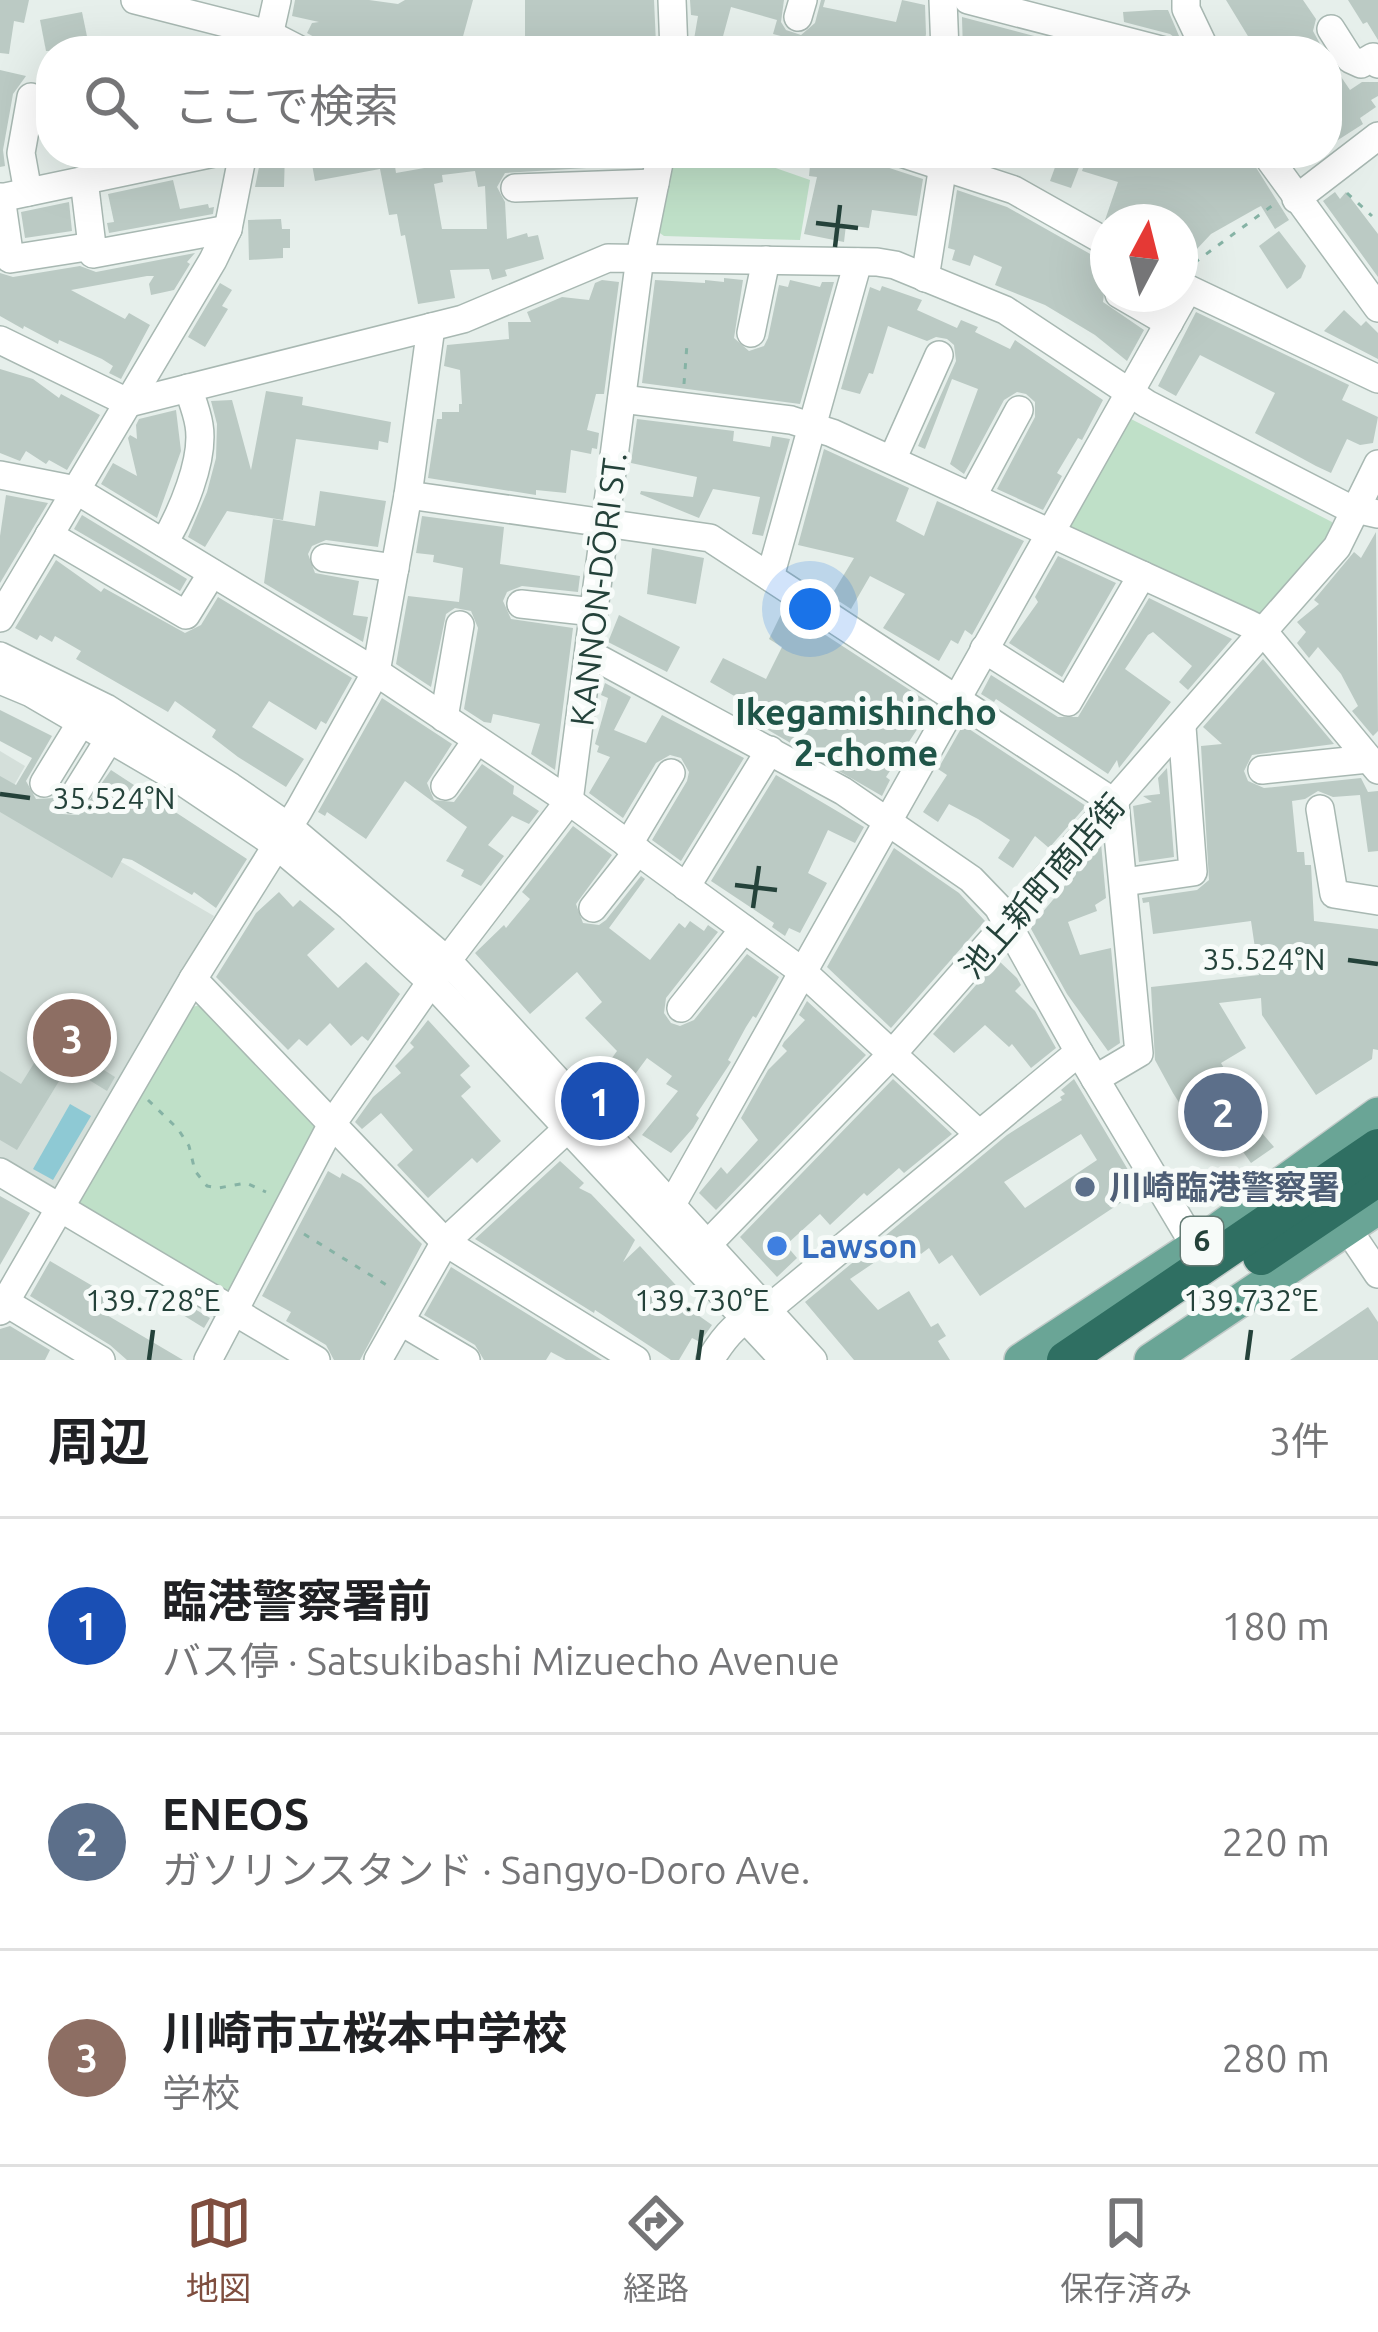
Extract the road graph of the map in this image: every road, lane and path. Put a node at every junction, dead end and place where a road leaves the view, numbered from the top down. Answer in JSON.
{"nodes":[{"id":1,"x":135,"y":0,"type":"edge"},
{"id":2,"x":277,"y":0,"type":"edge"},
{"id":3,"x":672,"y":0,"type":"edge"},
{"id":4,"x":943,"y":0,"type":"edge"},
{"id":5,"x":968,"y":0,"type":"edge"},
{"id":6,"x":1186,"y":0,"type":"edge"},
{"id":7,"x":1025,"y":7,"type":"edge"},
{"id":8,"x":1331,"y":28,"type":"dead end"},
{"id":9,"x":246,"y":36,"type":"edge"},
{"id":10,"x":269,"y":36,"type":"edge"},
{"id":11,"x":673,"y":36,"type":"edge"},
{"id":12,"x":944,"y":36,"type":"edge"},
{"id":13,"x":1117,"y":36,"type":"edge"},
{"id":14,"x":1199,"y":36,"type":"edge"},
{"id":15,"x":1336,"y":36,"type":"edge"},
{"id":16,"x":1342,"y":46,"type":"edge"},
{"id":17,"x":1378,"y":64,"type":"edge"},
{"id":18,"x":31,"y":97,"type":"dead end"},
{"id":19,"x":1378,"y":136,"type":"edge"},
{"id":20,"x":1342,"y":164,"type":"edge"},
{"id":21,"x":142,"y":168,"type":"edge"},
{"id":22,"x":240,"y":168,"type":"edge"},
{"id":23,"x":658,"y":168,"type":"edge"},
{"id":24,"x":944,"y":168,"type":"edge"},
{"id":25,"x":963,"y":168,"type":"edge"},
{"id":26,"x":1275,"y":168,"type":"edge"},
{"id":27,"x":1336,"y":168,"type":"edge"},
{"id":28,"x":1330,"y":173,"type":"junction"},
{"id":29,"x":84,"y":180,"type":"junction"},
{"id":30,"x":655,"y":182,"type":"junction"},
{"id":31,"x":515,"y":188,"type":"dead end"},
{"id":32,"x":10,"y":196,"type":"edge"},
{"id":33,"x":1294,"y":197,"type":"junction"},
{"id":34,"x":1372,"y":216,"type":"dead end"},
{"id":35,"x":228,"y":229,"type":"junction"},
{"id":36,"x":1090,"y":232,"type":"edge"},
{"id":37,"x":92,"y":247,"type":"junction"},
{"id":38,"x":640,"y":256,"type":"junction"},
{"id":39,"x":766,"y":260,"type":"junction"},
{"id":40,"x":858,"y":262,"type":"junction"},
{"id":41,"x":1198,"y":269,"type":"edge"},
{"id":42,"x":925,"y":278,"type":"junction"},
{"id":43,"x":1198,"y":286,"type":"edge"},
{"id":44,"x":1378,"y":308,"type":"edge"},
{"id":45,"x":1149,"y":312,"type":"edge"},
{"id":46,"x":1173,"y":312,"type":"edge"},
{"id":47,"x":1168,"y":323,"type":"junction"},
{"id":48,"x":431,"y":327,"type":"junction"},
{"id":49,"x":751,"y":333,"type":"dead end"},
{"id":50,"x":0,"y":340,"type":"edge"},
{"id":51,"x":687,"y":344,"type":"dead end"},
{"id":52,"x":939,"y":355,"type":"dead end"},
{"id":53,"x":1378,"y":379,"type":"edge"},
{"id":54,"x":188,"y":388,"type":"junction"},
{"id":55,"x":1130,"y":391,"type":"junction"},
{"id":56,"x":622,"y":399,"type":"junction"},
{"id":57,"x":129,"y":403,"type":"junction"},
{"id":58,"x":682,"y":406,"type":"junction"},
{"id":59,"x":1019,"y":410,"type":"dead end"},
{"id":60,"x":813,"y":428,"type":"junction"},
{"id":61,"x":892,"y":460,"type":"junction"},
{"id":62,"x":1378,"y":464,"type":"edge"},
{"id":63,"x":0,"y":475,"type":"edge"},
{"id":64,"x":76,"y":490,"type":"junction"},
{"id":65,"x":408,"y":495,"type":"junction"},
{"id":66,"x":972,"y":497,"type":"junction"},
{"id":67,"x":1366,"y":511,"type":"edge"},
{"id":68,"x":604,"y":522,"type":"junction"},
{"id":69,"x":1050,"y":532,"type":"junction"},
{"id":70,"x":49,"y":535,"type":"junction"},
{"id":71,"x":164,"y":543,"type":"junction"},
{"id":72,"x":326,"y":558,"type":"dead end"},
{"id":73,"x":395,"y":568,"type":"junction"},
{"id":74,"x":212,"y":573,"type":"junction"},
{"id":75,"x":1142,"y":575,"type":"junction"},
{"id":76,"x":770,"y":577,"type":"junction"},
{"id":77,"x":521,"y":604,"type":"dead end"},
{"id":78,"x":594,"y":612,"type":"junction"},
{"id":79,"x":0,"y":618,"type":"edge"},
{"id":80,"x":460,"y":625,"type":"dead end"},
{"id":81,"x":1263,"y":631,"type":"junction"},
{"id":82,"x":985,"y":650,"type":"junction"},
{"id":83,"x":590,"y":654,"type":"junction"},
{"id":84,"x":0,"y":656,"type":"edge"},
{"id":85,"x":376,"y":673,"type":"junction"},
{"id":86,"x":0,"y":680,"type":"edge"},
{"id":87,"x":957,"y":698,"type":"junction"},
{"id":88,"x":444,"y":718,"type":"junction"},
{"id":89,"x":82,"y":721,"type":"junction"},
{"id":90,"x":1182,"y":727,"type":"junction"},
{"id":91,"x":110,"y":737,"type":"junction"},
{"id":92,"x":477,"y":740,"type":"junction"},
{"id":93,"x":770,"y":750,"type":"junction"},
{"id":94,"x":1374,"y":762,"type":"edge"},
{"id":95,"x":1262,"y":770,"type":"dead end"},
{"id":96,"x":671,"y":773,"type":"dead end"},
{"id":97,"x":44,"y":783,"type":"dead end"},
{"id":98,"x":445,"y":786,"type":"dead end"},
{"id":99,"x":73,"y":799,"type":"dead end"},
{"id":100,"x":569,"y":801,"type":"junction"},
{"id":101,"x":1115,"y":803,"type":"junction"},
{"id":102,"x":1320,"y":808,"type":"dead end"},
{"id":103,"x":888,"y":820,"type":"junction"},
{"id":104,"x":282,"y":835,"type":"junction"},
{"id":105,"x":633,"y":848,"type":"junction"},
{"id":106,"x":1124,"y":882,"type":"junction"},
{"id":107,"x":686,"y":887,"type":"junction"},
{"id":108,"x":1378,"y":901,"type":"edge"},
{"id":109,"x":592,"y":908,"type":"dead end"},
{"id":110,"x":1007,"y":927,"type":"junction"},
{"id":111,"x":744,"y":929,"type":"junction"},
{"id":112,"x":440,"y":972,"type":"junction"},
{"id":113,"x":803,"y":972,"type":"junction"},
{"id":114,"x":193,"y":979,"type":"junction"},
{"id":115,"x":681,"y":1008,"type":"dead end"},
{"id":116,"x":1078,"y":1052,"type":"junction"},
{"id":117,"x":893,"y":1053,"type":"junction"},
{"id":118,"x":1095,"y":1078,"type":"junction"},
{"id":119,"x":157,"y":1089,"type":"dead end"},
{"id":120,"x":136,"y":1093,"type":"dead end"},
{"id":121,"x":149,"y":1100,"type":"junction"},
{"id":122,"x":141,"y":1112,"type":"dead end"},
{"id":123,"x":1378,"y":1114,"type":"edge"},
{"id":124,"x":332,"y":1124,"type":"junction"},
{"id":125,"x":567,"y":1129,"type":"junction"},
{"id":126,"x":979,"y":1134,"type":"junction"},
{"id":127,"x":1378,"y":1147,"type":"edge"},
{"id":128,"x":0,"y":1172,"type":"edge"},
{"id":129,"x":1378,"y":1178,"type":"edge"},
{"id":130,"x":671,"y":1205,"type":"junction"},
{"id":131,"x":60,"y":1208,"type":"junction"},
{"id":132,"x":1378,"y":1208,"type":"edge"},
{"id":133,"x":279,"y":1209,"type":"junction"},
{"id":134,"x":1347,"y":1228,"type":"junction"},
{"id":135,"x":445,"y":1242,"type":"junction"},
{"id":136,"x":706,"y":1246,"type":"junction"},
{"id":137,"x":1195,"y":1246,"type":"junction"},
{"id":138,"x":1378,"y":1274,"type":"edge"},
{"id":139,"x":3,"y":1306,"type":"edge"},
{"id":140,"x":406,"y":1311,"type":"junction"},
{"id":141,"x":235,"y":1312,"type":"junction"},
{"id":142,"x":755,"y":1314,"type":"junction"},
{"id":143,"x":101,"y":1360,"type":"edge"},
{"id":144,"x":208,"y":1360,"type":"edge"},
{"id":145,"x":316,"y":1360,"type":"edge"},
{"id":146,"x":378,"y":1360,"type":"edge"},
{"id":147,"x":466,"y":1360,"type":"edge"},
{"id":148,"x":636,"y":1360,"type":"edge"},
{"id":149,"x":710,"y":1360,"type":"edge"},
{"id":150,"x":784,"y":1360,"type":"edge"},
{"id":151,"x":813,"y":1360,"type":"edge"},
{"id":152,"x":1021,"y":1360,"type":"edge"},
{"id":153,"x":1064,"y":1360,"type":"edge"},
{"id":154,"x":1107,"y":1360,"type":"edge"},
{"id":155,"x":1150,"y":1360,"type":"edge"}],
"edges":[{"from":1,"to":9,"type":"street"},
{"from":2,"to":10,"type":"street"},
{"from":3,"to":11,"type":"street"},
{"from":4,"to":12,"type":"street"},
{"from":5,"to":7,"type":"street"},
{"from":6,"to":14,"type":"street"},
{"from":7,"to":13,"type":"street"},
{"from":8,"to":15,"type":"street"},
{"from":16,"to":17,"type":"street"},
{"from":18,"to":32,"type":"street"},
{"from":19,"to":20,"type":"street"},
{"from":21,"to":29,"type":"street"},
{"from":22,"to":35,"type":"street"},
{"from":23,"to":30,"type":"street","name":"KANNON-DŌRI ST."},
{"from":24,"to":42,"type":"street"},
{"from":25,"to":36,"type":"street"},
{"from":26,"to":33,"type":"street"},
{"from":27,"to":28,"type":"street"},
{"from":28,"to":33,"type":"street"},
{"from":28,"to":34,"type":"path"},
{"from":29,"to":32,"type":"street"},
{"from":29,"to":37,"type":"street"},
{"from":30,"to":31,"type":"street"},
{"from":30,"to":38,"type":"street","name":"KANNON-DŌRI ST."},
{"from":32,"to":37,"type":"street"},
{"from":33,"to":41,"type":"path"},
{"from":33,"to":44,"type":"street"},
{"from":35,"to":37,"type":"street"},
{"from":35,"to":57,"type":"street"},
{"from":38,"to":39,"type":"street"},
{"from":38,"to":48,"type":"street"},
{"from":38,"to":56,"type":"street","name":"KANNON-DŌRI ST."},
{"from":39,"to":40,"type":"street"},
{"from":39,"to":49,"type":"street"},
{"from":40,"to":42,"type":"street"},
{"from":40,"to":60,"type":"street"},
{"from":42,"to":55,"type":"street"},
{"from":43,"to":53,"type":"street"},
{"from":45,"to":47,"type":"street"},
{"from":46,"to":47,"type":"street"},
{"from":47,"to":55,"type":"street"},
{"from":48,"to":54,"type":"street"},
{"from":48,"to":65,"type":"street"},
{"from":50,"to":57,"type":"street"},
{"from":51,"to":58,"type":"path"},
{"from":52,"to":61,"type":"street"},
{"from":54,"to":57,"type":"street"},
{"from":54,"to":71,"type":"street"},
{"from":55,"to":67,"type":"street"},
{"from":55,"to":69,"type":"street"},
{"from":56,"to":58,"type":"street"},
{"from":56,"to":68,"type":"street","name":"KANNON-DŌRI ST."},
{"from":57,"to":64,"type":"street"},
{"from":58,"to":60,"type":"street"},
{"from":59,"to":66,"type":"street"},
{"from":60,"to":61,"type":"street"},
{"from":60,"to":76,"type":"street"},
{"from":61,"to":66,"type":"street"},
{"from":62,"to":67,"type":"street","name":"池上新町商店街"},
{"from":63,"to":64,"type":"street"},
{"from":64,"to":70,"type":"street"},
{"from":64,"to":71,"type":"street"},
{"from":65,"to":68,"type":"street"},
{"from":65,"to":73,"type":"street"},
{"from":66,"to":69,"type":"street"},
{"from":67,"to":81,"type":"street","name":"池上新町商店街"},
{"from":68,"to":76,"type":"street"},
{"from":68,"to":78,"type":"street","name":"KANNON-DŌRI ST."},
{"from":69,"to":75,"type":"street"},
{"from":69,"to":82,"type":"street"},
{"from":70,"to":74,"type":"street"},
{"from":70,"to":79,"type":"street"},
{"from":71,"to":74,"type":"street"},
{"from":72,"to":73,"type":"street"},
{"from":73,"to":85,"type":"street"},
{"from":74,"to":85,"type":"street"},
{"from":75,"to":81,"type":"street"},
{"from":75,"to":82,"type":"street"},
{"from":76,"to":87,"type":"street"},
{"from":77,"to":78,"type":"street"},
{"from":78,"to":83,"type":"street","name":"KANNON-DŌRI ST."},
{"from":80,"to":88,"type":"street"},
{"from":81,"to":90,"type":"street","name":"池上新町商店街"},
{"from":81,"to":94,"type":"street"},
{"from":82,"to":87,"type":"street"},
{"from":83,"to":93,"type":"street"},
{"from":83,"to":100,"type":"street","name":"KANNON-DŌRI ST."},
{"from":84,"to":104,"type":"street"},
{"from":85,"to":88,"type":"street"},
{"from":85,"to":104,"type":"street"},
{"from":86,"to":89,"type":"street"},
{"from":87,"to":101,"type":"street"},
{"from":87,"to":103,"type":"street"},
{"from":88,"to":92,"type":"street"},
{"from":89,"to":91,"type":"street"},
{"from":89,"to":97,"type":"street"},
{"from":90,"to":101,"type":"street","name":"池上新町商店街"},
{"from":90,"to":106,"type":"street"},
{"from":91,"to":99,"type":"street"},
{"from":91,"to":104,"type":"street"},
{"from":92,"to":98,"type":"street"},
{"from":92,"to":100,"type":"street"},
{"from":93,"to":103,"type":"street"},
{"from":93,"to":107,"type":"street"},
{"from":94,"to":95,"type":"street"},
{"from":96,"to":105,"type":"street"},
{"from":100,"to":105,"type":"street"},
{"from":100,"to":112,"type":"street","name":"KANNON-DŌRI ST."},
{"from":101,"to":106,"type":"street"},
{"from":101,"to":110,"type":"street","name":"池上新町商店街"},
{"from":102,"to":108,"type":"street"},
{"from":103,"to":110,"type":"street"},
{"from":103,"to":113,"type":"street"},
{"from":104,"to":112,"type":"street"},
{"from":104,"to":114,"type":"street"},
{"from":105,"to":107,"type":"street"},
{"from":105,"to":109,"type":"street"},
{"from":106,"to":118,"type":"street"},
{"from":107,"to":111,"type":"street"},
{"from":110,"to":116,"type":"street"},
{"from":110,"to":117,"type":"street","name":"池上新町商店街"},
{"from":111,"to":113,"type":"street"},
{"from":111,"to":115,"type":"street"},
{"from":112,"to":124,"type":"street","name":"KANNON-DŌRI ST."},
{"from":112,"to":125,"type":"street"},
{"from":112,"to":130,"type":"street"},
{"from":113,"to":117,"type":"street"},
{"from":113,"to":130,"type":"street"},
{"from":114,"to":124,"type":"street"},
{"from":114,"to":131,"type":"street"},
{"from":116,"to":118,"type":"street"},
{"from":116,"to":126,"type":"street"},
{"from":117,"to":126,"type":"street"},
{"from":117,"to":136,"type":"street","name":"池上新町商店街"},
{"from":118,"to":137,"type":"street"},
{"from":119,"to":121,"type":"path"},
{"from":120,"to":121,"type":"path"},
{"from":121,"to":122,"type":"path"},
{"from":121,"to":133,"type":"path"},
{"from":123,"to":137,"type":"main road","number":"6"},
{"from":124,"to":133,"type":"street","name":"KANNON-DŌRI ST."},
{"from":124,"to":135,"type":"street"},
{"from":125,"to":135,"type":"street"},
{"from":125,"to":142,"type":"street"},
{"from":126,"to":142,"type":"street"},
{"from":127,"to":153,"type":"highway"},
{"from":128,"to":131,"type":"street"},
{"from":129,"to":154,"type":"highway"},
{"from":130,"to":136,"type":"street"},
{"from":131,"to":139,"type":"street"},
{"from":131,"to":141,"type":"street"},
{"from":132,"to":134,"type":"main road","number":"6"},
{"from":133,"to":140,"type":"path"},
{"from":133,"to":141,"type":"street","name":"KANNON-DŌRI ST."},
{"from":134,"to":138,"type":"street"},
{"from":134,"to":155,"type":"main road","number":"6"},
{"from":135,"to":140,"type":"street"},
{"from":135,"to":148,"type":"street"},
{"from":136,"to":142,"type":"street"},
{"from":137,"to":152,"type":"main road","number":"6"},
{"from":139,"to":143,"type":"street"},
{"from":140,"to":146,"type":"street"},
{"from":140,"to":147,"type":"street"},
{"from":141,"to":144,"type":"street","name":"KANNON-DŌRI ST."},
{"from":141,"to":145,"type":"street"},
{"from":142,"to":149,"type":"street"},
{"from":142,"to":150,"type":"street"},
{"from":142,"to":151,"type":"street"}]}
